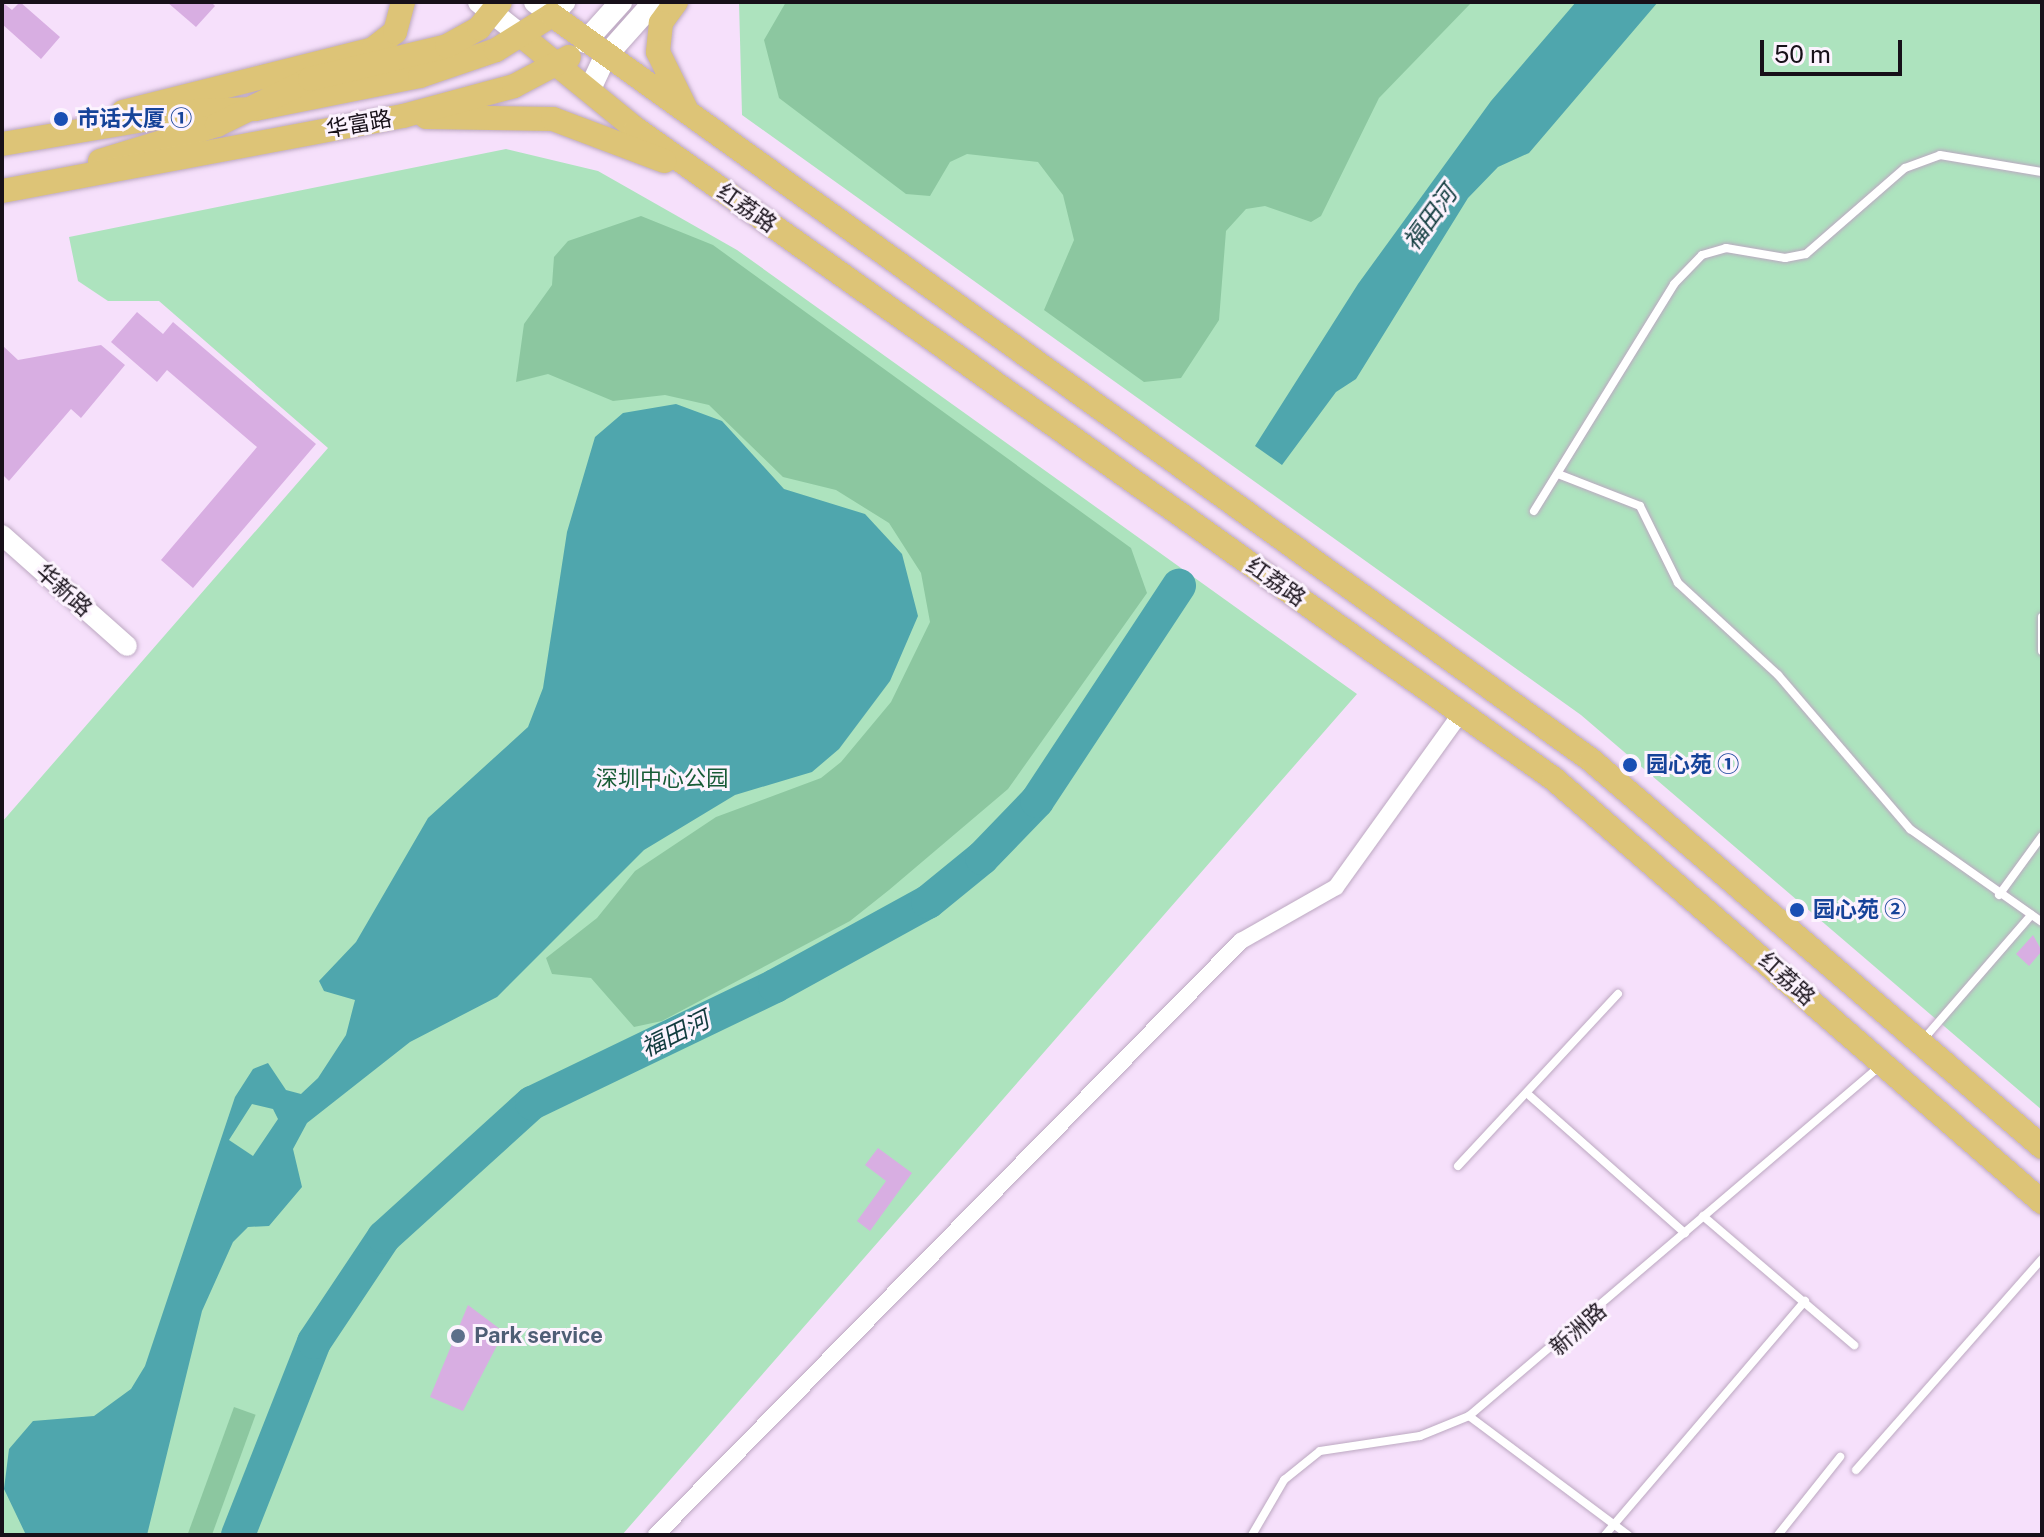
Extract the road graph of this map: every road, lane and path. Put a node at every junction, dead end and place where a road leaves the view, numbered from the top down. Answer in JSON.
{"nodes":[{"id":1,"x":403,"y":2,"type":"edge"},
{"id":2,"x":621,"y":2,"type":"edge"},
{"id":3,"x":654,"y":2,"type":"edge"},
{"id":4,"x":676,"y":2,"type":"edge"},
{"id":5,"x":490,"y":6,"type":"edge"},
{"id":6,"x":550,"y":6,"type":"edge"},
{"id":7,"x":523,"y":37,"type":"junction"},
{"id":8,"x":585,"y":42,"type":"junction"},
{"id":9,"x":605,"y":57,"type":"junction"},
{"id":10,"x":557,"y":65,"type":"junction"},
{"id":11,"x":589,"y":91,"type":"junction"},
{"id":12,"x":255,"y":109,"type":"junction"},
{"id":13,"x":403,"y":116,"type":"junction"},
{"id":14,"x":698,"y":126,"type":"junction"},
{"id":15,"x":74,"y":130,"type":"junction"},
{"id":16,"x":2,"y":144,"type":"edge"},
{"id":17,"x":2042,"y":172,"type":"edge"},
{"id":18,"x":66,"y":178,"type":"junction"},
{"id":19,"x":707,"y":180,"type":"junction"},
{"id":20,"x":2,"y":191,"type":"edge"},
{"id":21,"x":1558,"y":474,"type":"junction"},
{"id":22,"x":1534,"y":511,"type":"dead end"},
{"id":23,"x":2,"y":535,"type":"edge"},
{"id":24,"x":2042,"y":617,"type":"edge"},
{"id":25,"x":127,"y":646,"type":"dead end"},
{"id":26,"x":2042,"y":651,"type":"edge"},
{"id":27,"x":1461,"y":713,"type":"junction"},
{"id":28,"x":2042,"y":836,"type":"edge"},
{"id":29,"x":1999,"y":895,"type":"junction"},
{"id":30,"x":2031,"y":915,"type":"junction"},
{"id":31,"x":2042,"y":922,"type":"edge"},
{"id":32,"x":1618,"y":994,"type":"dead end"},
{"id":33,"x":1921,"y":1042,"type":"junction"},
{"id":34,"x":1882,"y":1063,"type":"junction"},
{"id":35,"x":1530,"y":1096,"type":"junction"},
{"id":36,"x":2042,"y":1147,"type":"edge"},
{"id":37,"x":1458,"y":1166,"type":"dead end"},
{"id":38,"x":2042,"y":1202,"type":"edge"},
{"id":39,"x":1703,"y":1216,"type":"junction"},
{"id":40,"x":1685,"y":1233,"type":"junction"},
{"id":41,"x":2042,"y":1259,"type":"edge"},
{"id":42,"x":1805,"y":1301,"type":"junction"},
{"id":43,"x":1854,"y":1345,"type":"dead end"},
{"id":44,"x":1469,"y":1416,"type":"junction"},
{"id":45,"x":1840,"y":1457,"type":"dead end"},
{"id":46,"x":1856,"y":1470,"type":"dead end"},
{"id":47,"x":1613,"y":1525,"type":"junction"},
{"id":48,"x":656,"y":1535,"type":"edge"},
{"id":49,"x":1252,"y":1535,"type":"edge"},
{"id":50,"x":1605,"y":1535,"type":"edge"},
{"id":51,"x":1628,"y":1535,"type":"edge"},
{"id":52,"x":1778,"y":1535,"type":"edge"}],
"edges":[{"from":1,"to":15,"type":"main road"},
{"from":2,"to":8,"type":"main road","name":"华富路"},
{"from":3,"to":9,"type":"main road"},
{"from":4,"to":14,"type":"main road"},
{"from":5,"to":7,"type":"main road","name":"红荔路"},
{"from":5,"to":12,"type":"main road","name":"华富路"},
{"from":6,"to":7,"type":"main road","name":"华富路"},
{"from":6,"to":8,"type":"main road","name":"红荔路"},
{"from":7,"to":10,"type":"main road","name":"红荔路"},
{"from":7,"to":12,"type":"main road","name":"华富路"},
{"from":8,"to":9,"type":"main road","name":"红荔路"},
{"from":8,"to":10,"type":"main road","name":"华富路"},
{"from":9,"to":11,"type":"main road"},
{"from":9,"to":14,"type":"main road","name":"红荔路"},
{"from":10,"to":11,"type":"main road","name":"红荔路"},
{"from":10,"to":13,"type":"main road","name":"华富路"},
{"from":11,"to":19,"type":"main road","name":"红荔路"},
{"from":12,"to":15,"type":"main road","name":"华富路"},
{"from":12,"to":18,"type":"main road","name":"华富路"},
{"from":13,"to":18,"type":"main road","name":"华富路"},
{"from":13,"to":19,"type":"main road"},
{"from":14,"to":33,"type":"main road","name":"红荔路"},
{"from":15,"to":16,"type":"main road","name":"华富路"},
{"from":17,"to":21,"type":"lane"},
{"from":18,"to":20,"type":"main road","name":"华富路"},
{"from":19,"to":27,"type":"main road","name":"红荔路"},
{"from":21,"to":22,"type":"lane"},
{"from":21,"to":29,"type":"lane"},
{"from":23,"to":25,"type":"street","name":"华新路"},
{"from":24,"to":26,"type":"lane"},
{"from":27,"to":34,"type":"main road","name":"红荔路"},
{"from":27,"to":48,"type":"street"},
{"from":28,"to":29,"type":"lane"},
{"from":29,"to":30,"type":"lane"},
{"from":30,"to":31,"type":"lane"},
{"from":30,"to":33,"type":"lane"},
{"from":32,"to":35,"type":"lane"},
{"from":33,"to":36,"type":"main road","name":"红荔路"},
{"from":34,"to":38,"type":"main road","name":"红荔路"},
{"from":34,"to":39,"type":"lane","name":"新洲路"},
{"from":35,"to":37,"type":"lane"},
{"from":35,"to":40,"type":"lane"},
{"from":39,"to":40,"type":"lane","name":"新洲路"},
{"from":39,"to":42,"type":"lane"},
{"from":40,"to":44,"type":"lane","name":"新洲路"},
{"from":41,"to":46,"type":"lane"},
{"from":42,"to":43,"type":"lane"},
{"from":42,"to":47,"type":"lane"},
{"from":44,"to":47,"type":"lane"},
{"from":44,"to":49,"type":"lane","name":"新洲路"},
{"from":45,"to":52,"type":"lane"},
{"from":47,"to":50,"type":"lane"},
{"from":47,"to":51,"type":"lane"}]}
